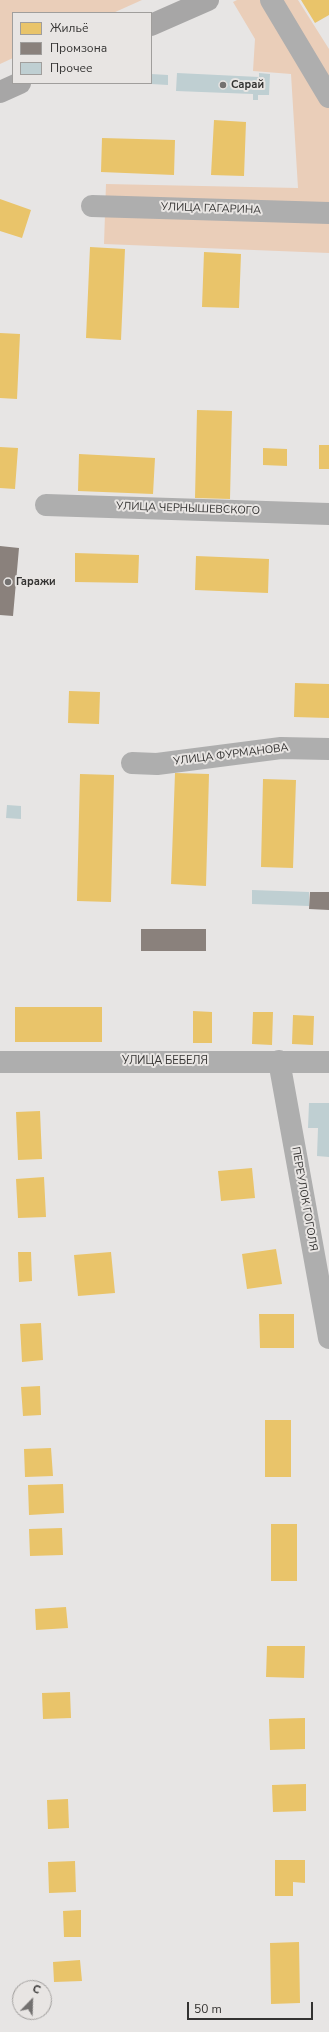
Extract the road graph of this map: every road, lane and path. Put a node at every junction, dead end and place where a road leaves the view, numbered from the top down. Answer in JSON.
{"nodes":[{"id":1,"x":208,"y":0,"type":"edge"},
{"id":2,"x":270,"y":0,"type":"edge"},
{"id":3,"x":152,"y":25,"type":"edge"},
{"id":4,"x":18,"y":84,"type":"edge"},
{"id":5,"x":0,"y":92,"type":"edge"},
{"id":6,"x":329,"y":97,"type":"edge"},
{"id":7,"x":92,"y":206,"type":"dead end"},
{"id":8,"x":329,"y":213,"type":"edge"},
{"id":9,"x":46,"y":505,"type":"dead end"},
{"id":10,"x":329,"y":514,"type":"edge"},
{"id":11,"x":329,"y":749,"type":"edge"},
{"id":12,"x":132,"y":763,"type":"dead end"},
{"id":13,"x":279,"y":1061,"type":"junction"},
{"id":14,"x":0,"y":1062,"type":"edge"},
{"id":15,"x":329,"y":1062,"type":"edge"},
{"id":16,"x":329,"y":1338,"type":"edge"}],
"edges":[{"from":1,"to":3,"type":"main road"},
{"from":2,"to":6,"type":"street"},
{"from":4,"to":5,"type":"main road"},
{"from":7,"to":8,"type":"street","name":"УЛИЦА ГАГАРИНА"},
{"from":9,"to":10,"type":"street","name":"УЛИЦА ЧЕРНЫШЕВСКОГО"},
{"from":11,"to":12,"type":"street","name":"УЛИЦА ФУРМАНОВА"},
{"from":13,"to":14,"type":"street","name":"УЛИЦА БЕБЕЛЯ"},
{"from":13,"to":15,"type":"street","name":"УЛИЦА БЕБЕЛЯ"},
{"from":13,"to":16,"type":"street","name":"ПЕРЕУЛОК ГОГОЛЯ"}]}
